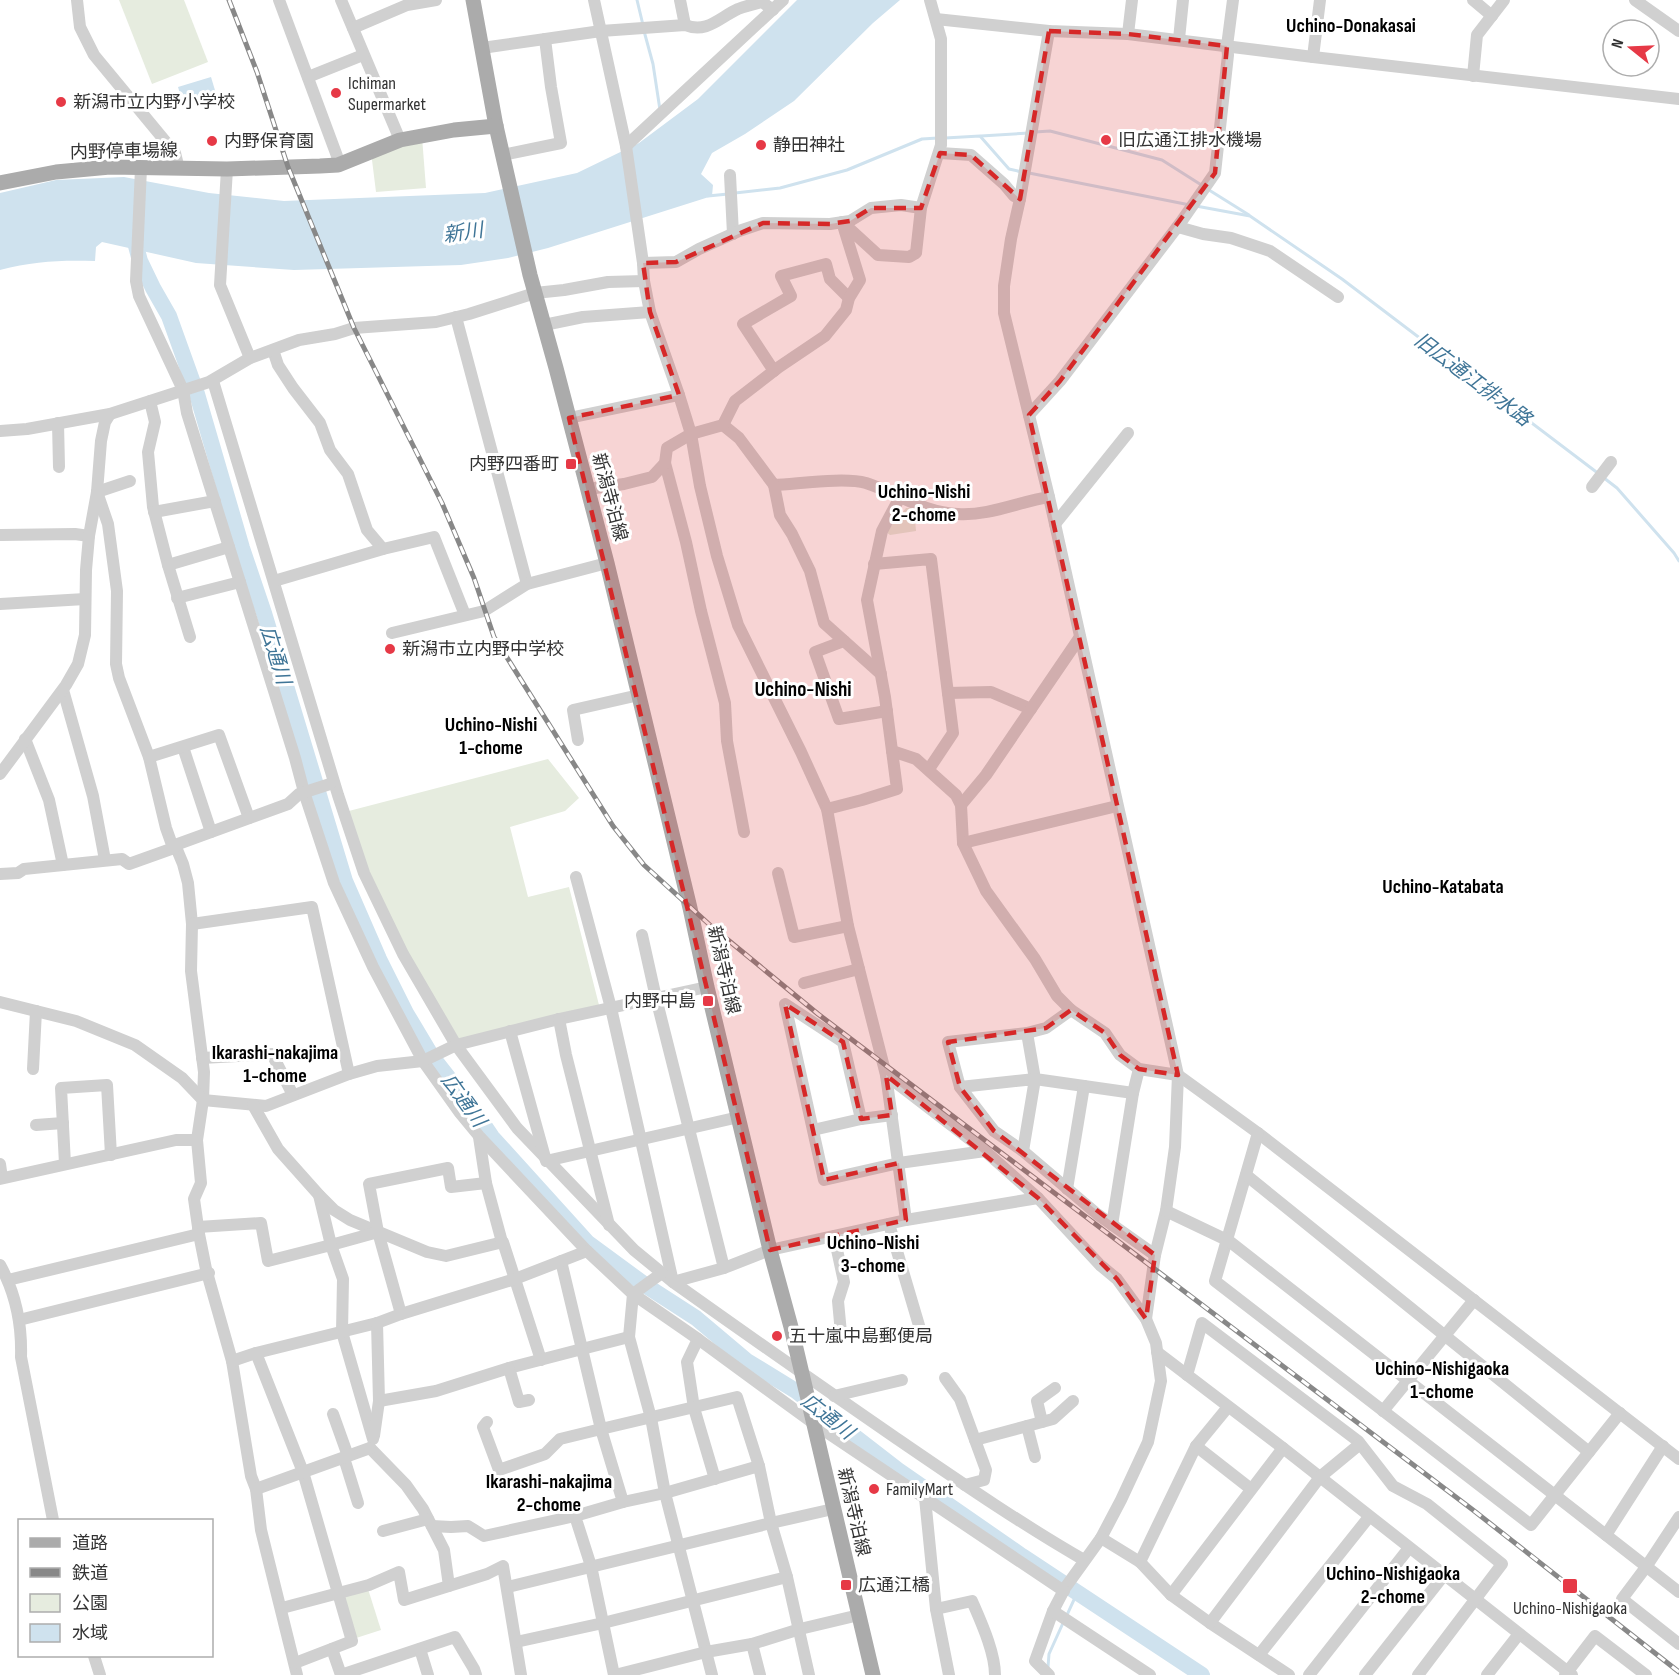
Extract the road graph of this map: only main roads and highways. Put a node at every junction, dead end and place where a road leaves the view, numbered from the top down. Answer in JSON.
{"nodes":[{"id":1,"x":473,"y":0,"type":"edge"},
{"id":2,"x":496,"y":126,"type":"junction"},
{"id":3,"x":0,"y":183,"type":"edge"},
{"id":4,"x":873,"y":1675,"type":"edge"}],
"edges":[{"from":1,"to":2,"type":"main road"},
{"from":2,"to":3,"type":"main road","name":"内野停車場線"},
{"from":2,"to":4,"type":"main road","name":"新潟寺泊線"}]}
